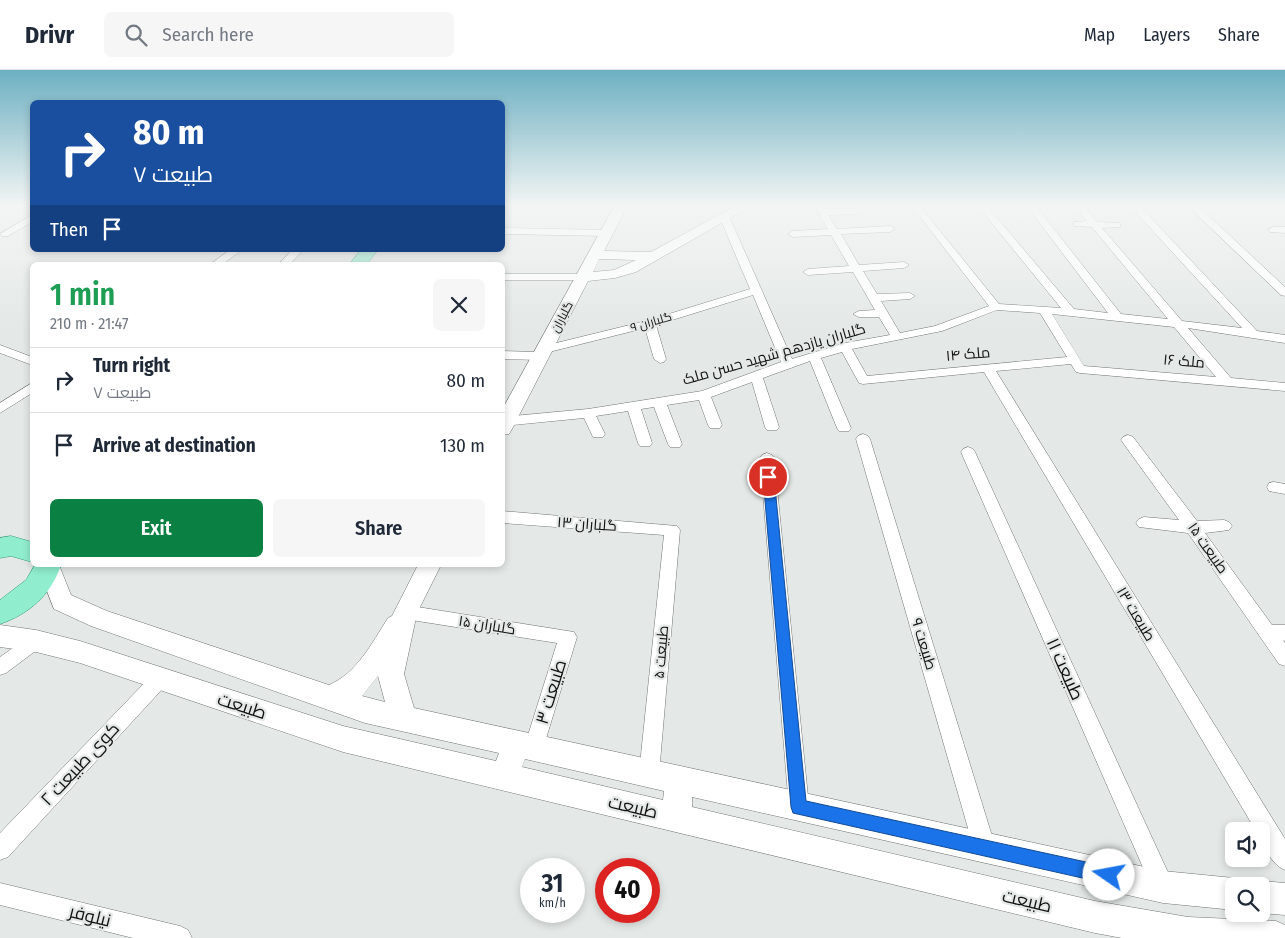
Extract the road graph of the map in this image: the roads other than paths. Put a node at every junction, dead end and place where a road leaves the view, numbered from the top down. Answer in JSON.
{"nodes":[{"id":1,"x":599,"y":246,"type":"edge"},
{"id":2,"x":672,"y":246,"type":"edge"},
{"id":3,"x":737,"y":246,"type":"edge"},
{"id":4,"x":843,"y":246,"type":"edge"},
{"id":5,"x":947,"y":246,"type":"edge"},
{"id":6,"x":1015,"y":246,"type":"edge"},
{"id":7,"x":1062,"y":246,"type":"edge"},
{"id":8,"x":1112,"y":246,"type":"edge"},
{"id":9,"x":1172,"y":246,"type":"edge"},
{"id":10,"x":1235,"y":246,"type":"edge"},
{"id":11,"x":233,"y":252,"type":"edge"},
{"id":12,"x":296,"y":252,"type":"edge"},
{"id":13,"x":368,"y":252,"type":"edge"},
{"id":14,"x":384,"y":252,"type":"edge"},
{"id":15,"x":594,"y":256,"type":"junction"},
{"id":16,"x":654,"y":256,"type":"junction"},
{"id":17,"x":218,"y":262,"type":"edge"},
{"id":18,"x":287,"y":262,"type":"edge"},
{"id":19,"x":360,"y":262,"type":"edge"},
{"id":20,"x":376,"y":262,"type":"edge"},
{"id":21,"x":904,"y":265,"type":"dead end"},
{"id":22,"x":856,"y":269,"type":"junction"},
{"id":23,"x":808,"y":272,"type":"dead end"},
{"id":24,"x":505,"y":277,"type":"edge"},
{"id":25,"x":583,"y":277,"type":"junction"},
{"id":26,"x":756,"y":291,"type":"junction"},
{"id":27,"x":1285,"y":292,"type":"edge"},
{"id":28,"x":910,"y":296,"type":"dead end"},
{"id":29,"x":874,"y":298,"type":"junction"},
{"id":30,"x":996,"y":307,"type":"junction"},
{"id":31,"x":1044,"y":311,"type":"junction"},
{"id":32,"x":882,"y":312,"type":"junction"},
{"id":33,"x":1070,"y":312,"type":"junction"},
{"id":34,"x":859,"y":314,"type":"dead end"},
{"id":35,"x":1117,"y":317,"type":"junction"},
{"id":36,"x":650,"y":323,"type":"junction"},
{"id":37,"x":1178,"y":324,"type":"junction"},
{"id":38,"x":1254,"y":334,"type":"junction"},
{"id":39,"x":897,"y":337,"type":"junction"},
{"id":40,"x":1285,"y":339,"type":"edge"},
{"id":41,"x":845,"y":347,"type":"junction"},
{"id":42,"x":0,"y":349,"type":"edge"},
{"id":43,"x":543,"y":353,"type":"junction"},
{"id":44,"x":505,"y":355,"type":"edge"},
{"id":45,"x":814,"y":356,"type":"junction"},
{"id":46,"x":660,"y":359,"type":"dead end"},
{"id":47,"x":30,"y":360,"type":"edge"},
{"id":48,"x":788,"y":364,"type":"junction"},
{"id":49,"x":1078,"y":364,"type":"junction"},
{"id":50,"x":988,"y":369,"type":"junction"},
{"id":51,"x":756,"y":376,"type":"junction"},
{"id":52,"x":1227,"y":382,"type":"junction"},
{"id":53,"x":1285,"y":386,"type":"edge"},
{"id":54,"x":30,"y":391,"type":"edge"},
{"id":55,"x":704,"y":394,"type":"junction"},
{"id":56,"x":659,"y":402,"type":"junction"},
{"id":57,"x":633,"y":406,"type":"junction"},
{"id":58,"x":0,"y":409,"type":"edge"},
{"id":59,"x":588,"y":413,"type":"junction"},
{"id":60,"x":505,"y":422,"type":"edge"},
{"id":61,"x":505,"y":424,"type":"edge"},
{"id":62,"x":715,"y":425,"type":"dead end"},
{"id":63,"x":772,"y":427,"type":"dead end"},
{"id":64,"x":844,"y":428,"type":"dead end"},
{"id":65,"x":598,"y":434,"type":"dead end"},
{"id":66,"x":863,"y":439,"type":"dead end"},
{"id":67,"x":1128,"y":440,"type":"dead end"},
{"id":68,"x":645,"y":443,"type":"dead end"},
{"id":69,"x":675,"y":444,"type":"dead end"},
{"id":70,"x":968,"y":452,"type":"dead end"},
{"id":71,"x":767,"y":458,"type":"dead end"},
{"id":72,"x":505,"y":517,"type":"edge"},
{"id":73,"x":1144,"y":523,"type":"dead end"},
{"id":74,"x":1224,"y":526,"type":"dead end"},
{"id":75,"x":1193,"y":527,"type":"junction"},
{"id":76,"x":672,"y":530,"type":"joint"},
{"id":77,"x":34,"y":567,"type":"edge"},
{"id":78,"x":38,"y":567,"type":"edge"},
{"id":79,"x":429,"y":567,"type":"edge"},
{"id":80,"x":405,"y":612,"type":"junction"},
{"id":81,"x":0,"y":613,"type":"edge"},
{"id":82,"x":1267,"y":632,"type":"junction"},
{"id":83,"x":1285,"y":633,"type":"edge"},
{"id":84,"x":0,"y":636,"type":"edge"},
{"id":85,"x":568,"y":637,"type":"joint"},
{"id":86,"x":36,"y":641,"type":"junction"},
{"id":87,"x":1285,"y":658,"type":"edge"},
{"id":88,"x":0,"y":667,"type":"edge"},
{"id":89,"x":160,"y":679,"type":"junction"},
{"id":90,"x":330,"y":698,"type":"junction"},
{"id":91,"x":404,"y":718,"type":"junction"},
{"id":92,"x":525,"y":746,"type":"junction"},
{"id":93,"x":649,"y":774,"type":"junction"},
{"id":94,"x":504,"y":777,"type":"junction"},
{"id":95,"x":679,"y":780,"type":"junction"},
{"id":96,"x":799,"y":807,"type":"junction"},
{"id":97,"x":676,"y":817,"type":"junction"},
{"id":98,"x":0,"y":849,"type":"edge"},
{"id":99,"x":985,"y":849,"type":"junction"},
{"id":100,"x":1285,"y":860,"type":"edge"},
{"id":101,"x":1162,"y":887,"type":"junction"},
{"id":102,"x":1225,"y":893,"type":"edge"},
{"id":103,"x":0,"y":894,"type":"edge"},
{"id":104,"x":1270,"y":898,"type":"edge"},
{"id":105,"x":1285,"y":899,"type":"edge"},
{"id":106,"x":1168,"y":933,"type":"edge"},
{"id":107,"x":180,"y":938,"type":"edge"},
{"id":108,"x":1276,"y":938,"type":"edge"}],
"edges":[{"from":1,"to":15,"type":"street","name":"گلباران"},
{"from":2,"to":16,"type":"street"},
{"from":3,"to":26,"type":"street"},
{"from":4,"to":22,"type":"street"},
{"from":5,"to":30,"type":"street"},
{"from":6,"to":33,"type":"street"},
{"from":7,"to":35,"type":"street"},
{"from":8,"to":37,"type":"street"},
{"from":9,"to":38,"type":"street"},
{"from":10,"to":27,"type":"street"},
{"from":11,"to":17,"type":"street"},
{"from":12,"to":18,"type":"street"},
{"from":13,"to":19,"type":"main road"},
{"from":14,"to":20,"type":"main road"},
{"from":15,"to":16,"type":"street"},
{"from":15,"to":25,"type":"street","name":"گلباران"},
{"from":16,"to":25,"type":"street"},
{"from":21,"to":22,"type":"street"},
{"from":22,"to":23,"type":"street"},
{"from":22,"to":29,"type":"street"},
{"from":24,"to":25,"type":"street"},
{"from":25,"to":43,"type":"street","name":"گلباران"},
{"from":26,"to":36,"type":"street","name":"۹ گلباران"},
{"from":26,"to":48,"type":"street"},
{"from":28,"to":29,"type":"street"},
{"from":29,"to":32,"type":"street"},
{"from":30,"to":31,"type":"street","name":"گلباران یازدهم شهید حسن ملک"},
{"from":30,"to":39,"type":"street","name":"گلباران یازدهم شهید حسن ملک"},
{"from":31,"to":33,"type":"street","name":"گلباران یازدهم شهید حسن ملک"},
{"from":31,"to":49,"type":"street"},
{"from":32,"to":34,"type":"street"},
{"from":32,"to":39,"type":"street"},
{"from":33,"to":35,"type":"street","name":"گلباران یازدهم شهید حسن ملک"},
{"from":35,"to":37,"type":"street","name":"گلباران یازدهم شهید حسن ملک"},
{"from":36,"to":43,"type":"street","name":"۹ گلباران"},
{"from":36,"to":46,"type":"street"},
{"from":37,"to":38,"type":"street","name":"گلباران یازدهم شهید حسن ملک"},
{"from":37,"to":52,"type":"street"},
{"from":38,"to":40,"type":"street","name":"گلباران یازدهم شهید حسن ملک"},
{"from":39,"to":41,"type":"street","name":"گلباران یازدهم شهید حسن ملک"},
{"from":41,"to":45,"type":"street","name":"گلباران یازدهم شهید حسن ملک"},
{"from":41,"to":50,"type":"street","name":"ملک ۱۴"},
{"from":42,"to":47,"type":"street"},
{"from":43,"to":44,"type":"street","name":"۹ گلباران"},
{"from":43,"to":60,"type":"street","name":"گلباران"},
{"from":45,"to":48,"type":"street","name":"گلباران یازدهم شهید حسن ملک"},
{"from":45,"to":64,"type":"street"},
{"from":48,"to":51,"type":"street","name":"گلباران یازدهم شهید حسن ملک"},
{"from":49,"to":50,"type":"street","name":"ملک ۱۴"},
{"from":49,"to":52,"type":"street","name":"ملک ۱۶"},
{"from":50,"to":100,"type":"street","name":"طبیعت ۱۳"},
{"from":51,"to":55,"type":"street","name":"گلباران یازدهم شهید حسن ملک"},
{"from":51,"to":63,"type":"street"},
{"from":52,"to":53,"type":"street","name":"ملک ۱۶"},
{"from":54,"to":58,"type":"street"},
{"from":55,"to":56,"type":"street","name":"گلباران یازدهم شهید حسن ملک"},
{"from":55,"to":62,"type":"street"},
{"from":56,"to":57,"type":"street","name":"گلباران یازدهم شهید حسن ملک"},
{"from":56,"to":69,"type":"street"},
{"from":57,"to":59,"type":"street","name":"گلباران یازدهم شهید حسن ملک"},
{"from":57,"to":68,"type":"street"},
{"from":59,"to":61,"type":"street","name":"گلباران یازدهم شهید حسن ملک"},
{"from":59,"to":65,"type":"street"},
{"from":66,"to":99,"type":"street","name":"طبیعت ۹"},
{"from":67,"to":75,"type":"street","name":"طبیعت ۱۵"},
{"from":70,"to":101,"type":"street","name":"طبیعت ۱۱"},
{"from":71,"to":96,"type":"street"},
{"from":72,"to":76,"type":"street","name":"۱۳ گلباران"},
{"from":73,"to":75,"type":"street"},
{"from":74,"to":75,"type":"street"},
{"from":75,"to":82,"type":"street","name":"طبیعت ۱۵"},
{"from":76,"to":93,"type":"street","name":"۵ طبیعت"},
{"from":77,"to":81,"type":"main road"},
{"from":78,"to":90,"type":"street"},
{"from":79,"to":80,"type":"street"},
{"from":80,"to":85,"type":"street","name":"گلباران ۱۵"},
{"from":80,"to":90,"type":"street"},
{"from":80,"to":91,"type":"street"},
{"from":82,"to":83,"type":"street"},
{"from":82,"to":87,"type":"street","name":"طبیعت ۱۵"},
{"from":84,"to":86,"type":"street","name":"طبیعت"},
{"from":85,"to":92,"type":"street","name":"طبیعت ۳"},
{"from":86,"to":88,"type":"street"},
{"from":86,"to":89,"type":"street","name":"طبیعت"},
{"from":89,"to":94,"type":"street","name":"طبیعت"},
{"from":89,"to":98,"type":"street","name":"۲ کوی طبیعت"},
{"from":90,"to":91,"type":"street"},
{"from":91,"to":92,"type":"street"},
{"from":92,"to":93,"type":"street"},
{"from":92,"to":94,"type":"street"},
{"from":93,"to":95,"type":"street"},
{"from":94,"to":97,"type":"street","name":"طبیعت"},
{"from":95,"to":96,"type":"street"},
{"from":95,"to":97,"type":"street"},
{"from":96,"to":99,"type":"street"},
{"from":97,"to":106,"type":"street","name":"طبیعت"},
{"from":99,"to":101,"type":"street"},
{"from":101,"to":102,"type":"street"},
{"from":103,"to":107,"type":"street","name":"نیلوفر"},
{"from":104,"to":105,"type":"street"},
{"from":106,"to":108,"type":"street","name":"طبیعت"}]}
